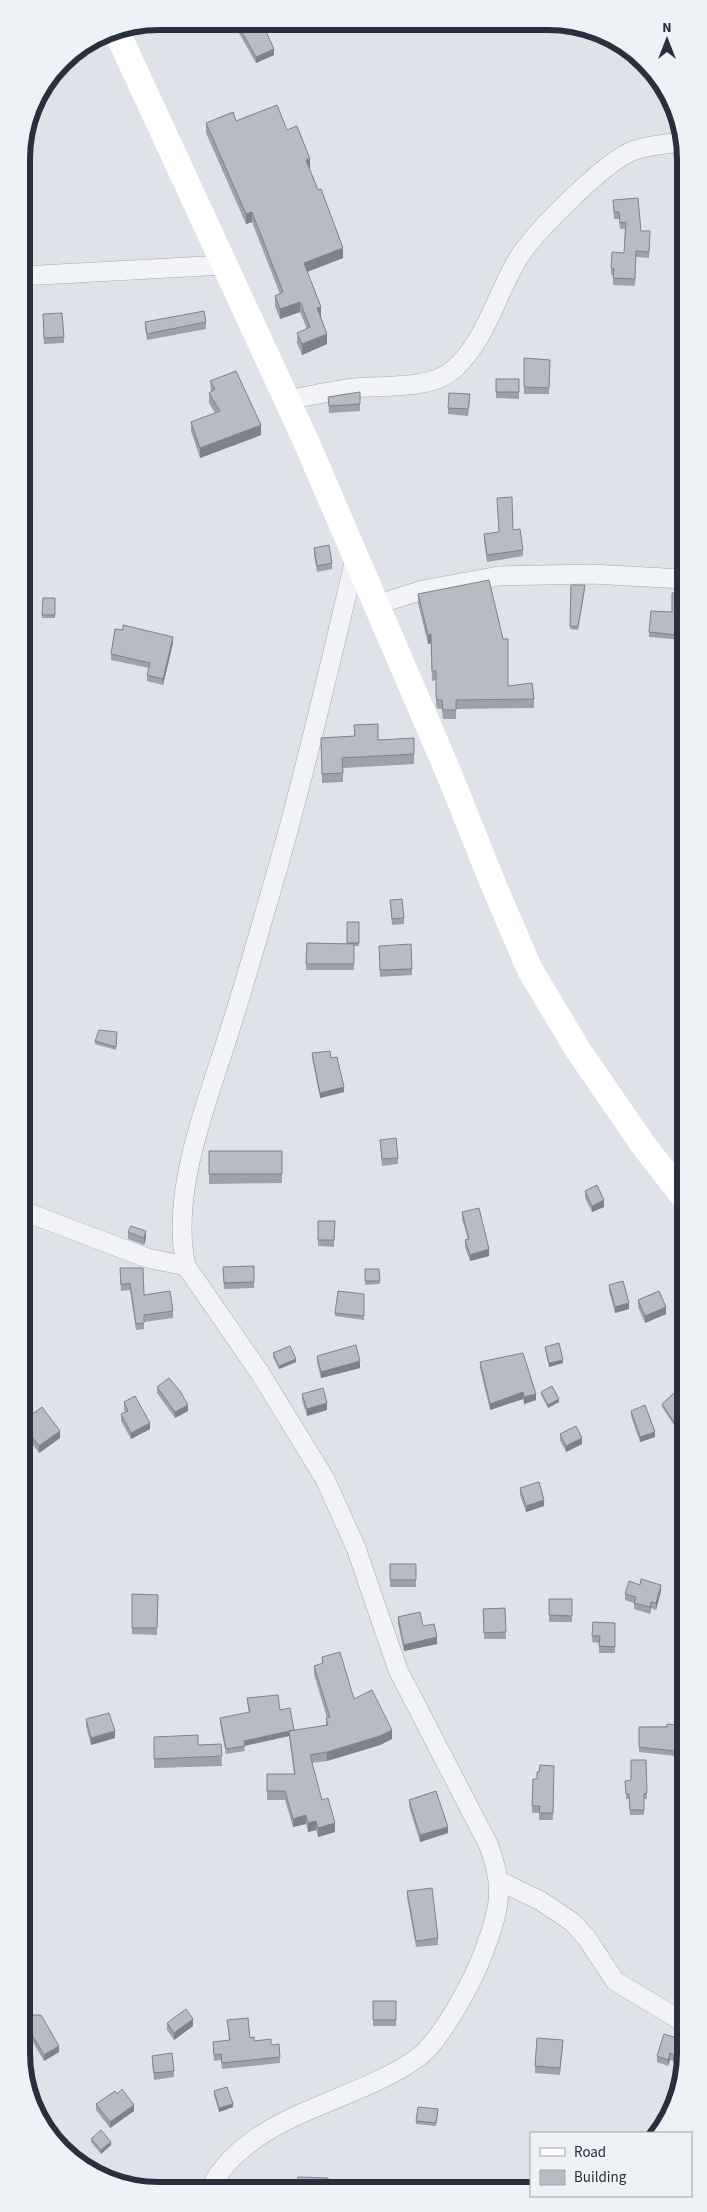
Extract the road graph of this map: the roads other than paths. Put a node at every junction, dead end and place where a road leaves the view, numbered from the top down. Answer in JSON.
{"nodes":[{"id":1,"x":119,"y":37,"type":"edge"},
{"id":2,"x":676,"y":143,"type":"edge"},
{"id":3,"x":224,"y":265,"type":"junction"},
{"id":4,"x":30,"y":276,"type":"edge"},
{"id":5,"x":287,"y":400,"type":"junction"},
{"id":6,"x":355,"y":560,"type":"junction"},
{"id":7,"x":677,"y":578,"type":"edge"},
{"id":8,"x":375,"y":605,"type":"junction"},
{"id":9,"x":677,"y":1188,"type":"edge"},
{"id":10,"x":30,"y":1215,"type":"edge"},
{"id":11,"x":186,"y":1266,"type":"junction"},
{"id":12,"x":499,"y":1881,"type":"junction"},
{"id":13,"x":677,"y":2018,"type":"edge"},
{"id":14,"x":214,"y":2182,"type":"edge"}],
"edges":[{"from":1,"to":3,"type":"street"},
{"from":2,"to":5,"type":"street"},
{"from":3,"to":4,"type":"street"},
{"from":3,"to":5,"type":"street"},
{"from":5,"to":6,"type":"street"},
{"from":6,"to":8,"type":"street"},
{"from":6,"to":11,"type":"street"},
{"from":7,"to":8,"type":"street"},
{"from":8,"to":9,"type":"street"},
{"from":10,"to":11,"type":"street"},
{"from":11,"to":12,"type":"street"},
{"from":12,"to":13,"type":"street"},
{"from":12,"to":14,"type":"street"}]}
